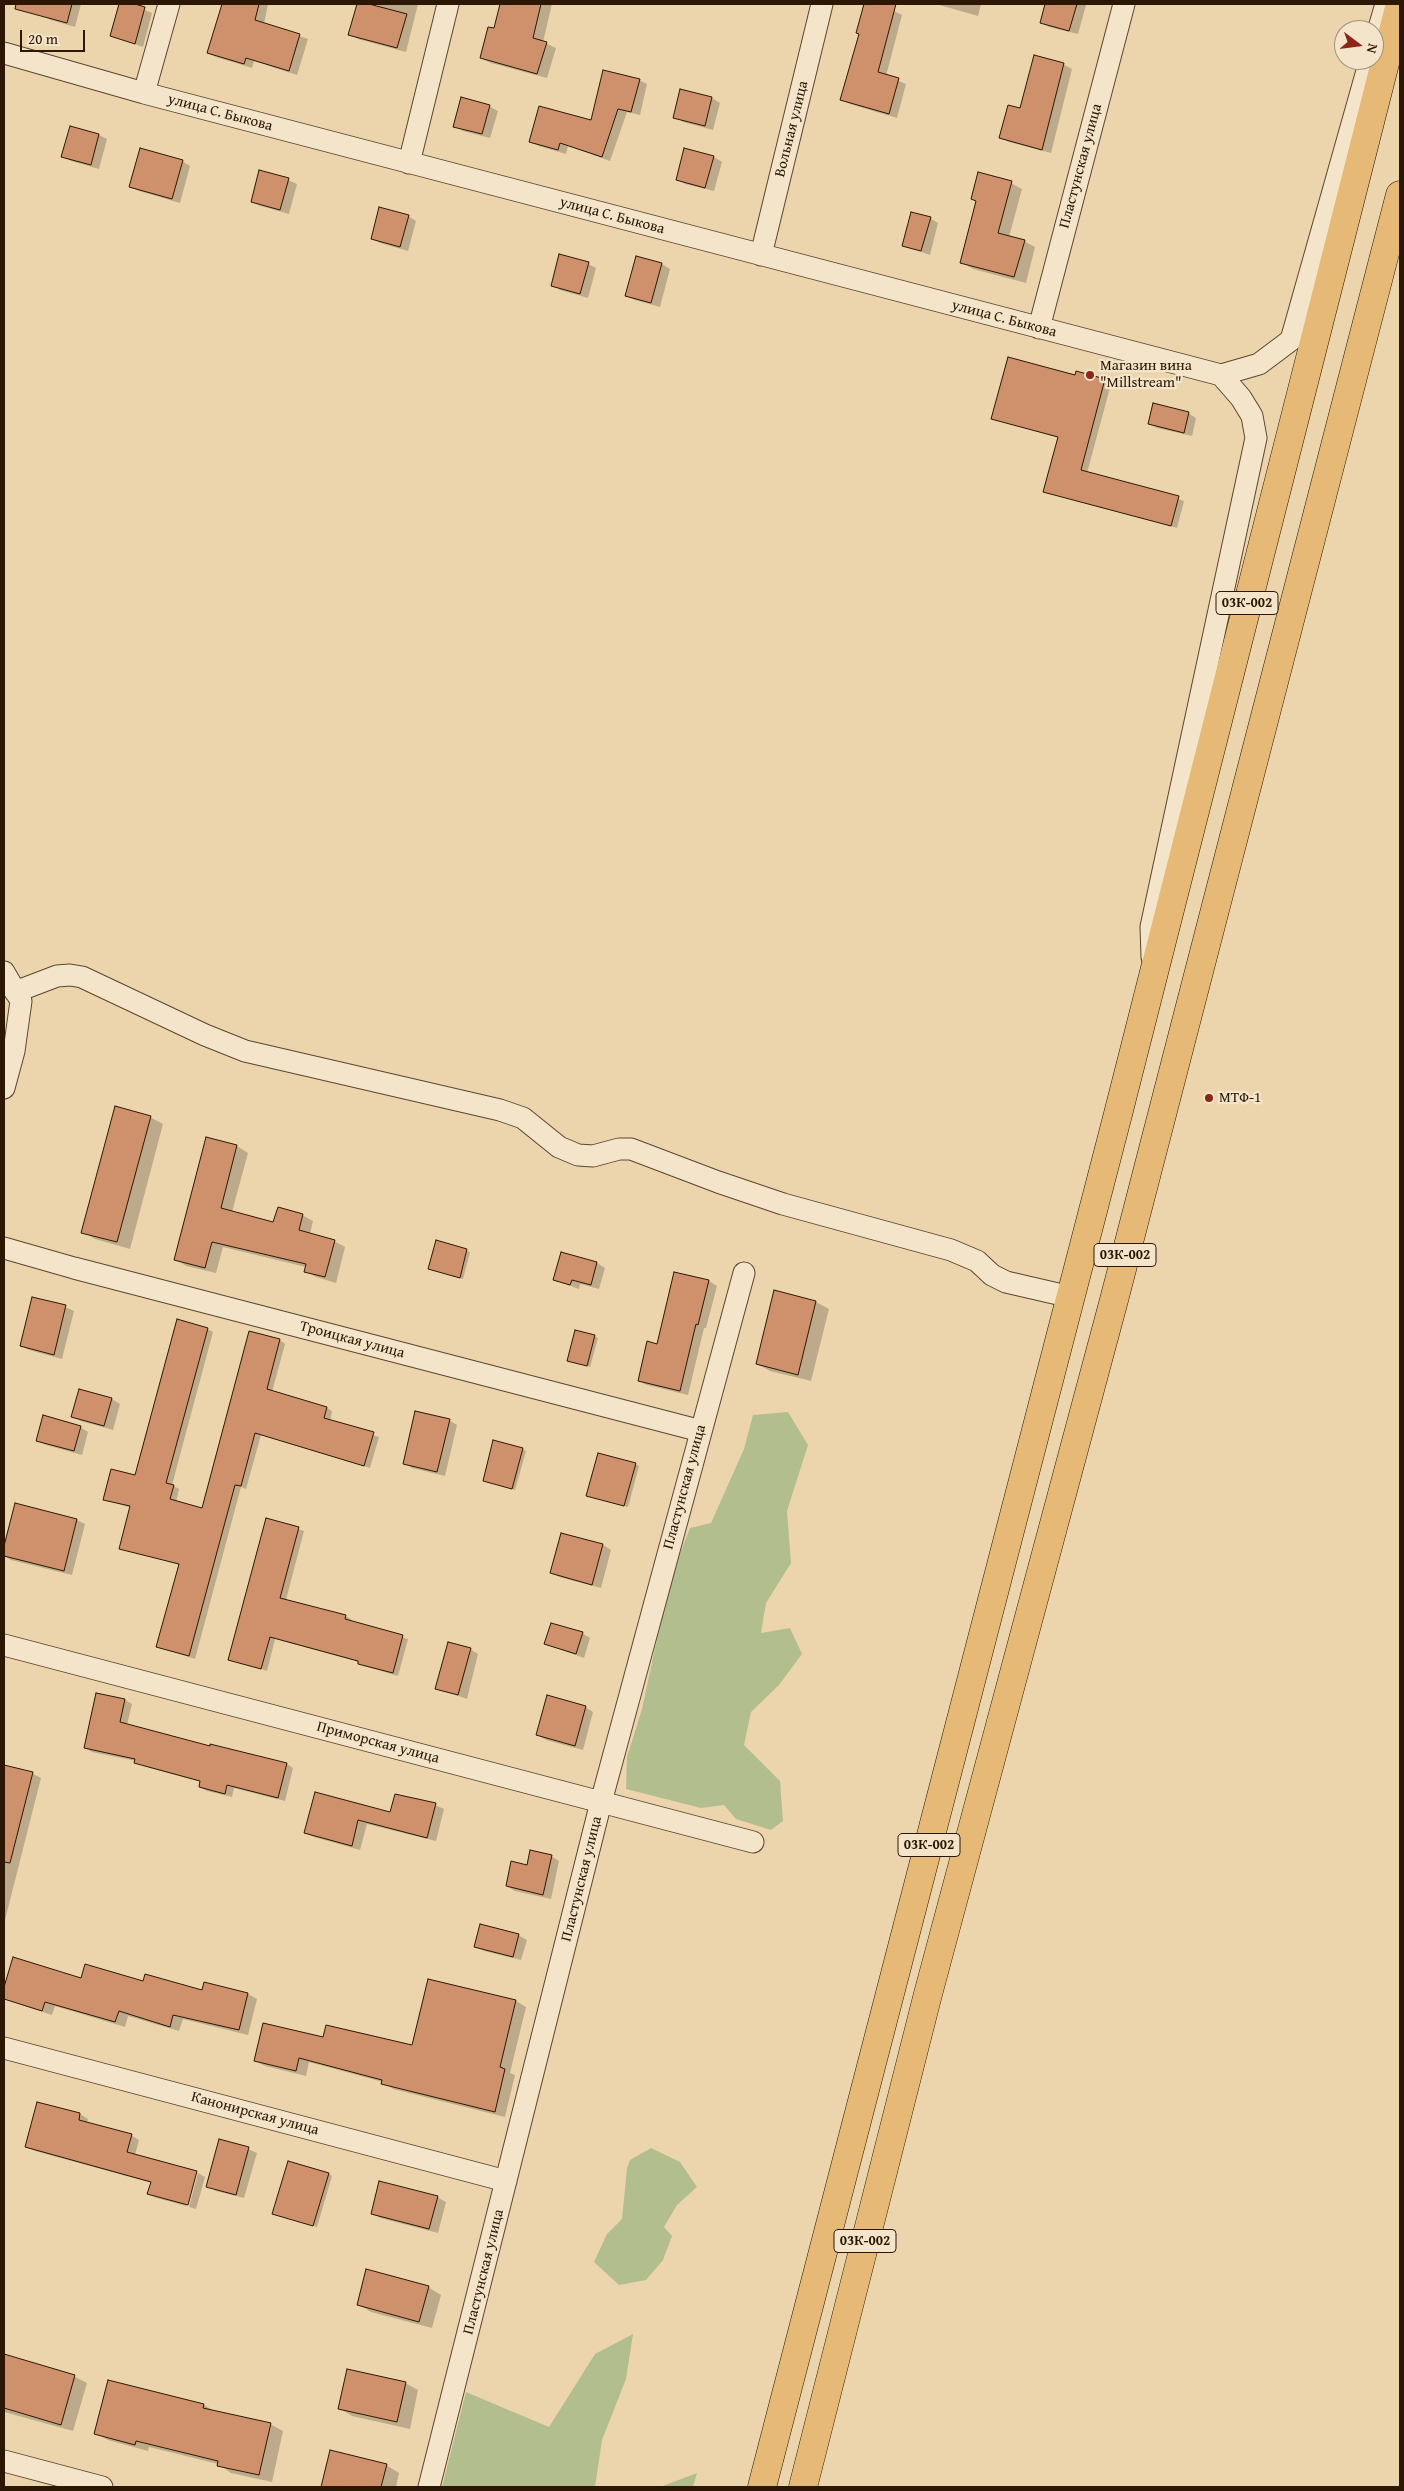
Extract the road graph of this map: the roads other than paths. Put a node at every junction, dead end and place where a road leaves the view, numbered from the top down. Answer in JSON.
{"nodes":[{"id":1,"x":168,"y":4,"type":"edge"},
{"id":2,"x":448,"y":4,"type":"edge"},
{"id":3,"x":822,"y":4,"type":"edge"},
{"id":4,"x":1124,"y":4,"type":"edge"},
{"id":5,"x":1386,"y":4,"type":"edge"},
{"id":6,"x":1400,"y":4,"type":"edge"},
{"id":7,"x":1381,"y":20,"type":"edge"},
{"id":8,"x":4,"y":53,"type":"edge"},
{"id":9,"x":1367,"y":70,"type":"edge"},
{"id":10,"x":144,"y":93,"type":"junction"},
{"id":11,"x":409,"y":163,"type":"junction"},
{"id":12,"x":1400,"y":195,"type":"edge"},
{"id":13,"x":761,"y":255,"type":"junction"},
{"id":14,"x":1039,"y":328,"type":"junction"},
{"id":15,"x":1221,"y":375,"type":"junction"},
{"id":16,"x":4,"y":972,"type":"edge"},
{"id":17,"x":1152,"y":977,"type":"junction"},
{"id":18,"x":15,"y":992,"type":"junction"},
{"id":19,"x":4,"y":1088,"type":"edge"},
{"id":20,"x":4,"y":1248,"type":"edge"},
{"id":21,"x":744,"y":1273,"type":"dead end"},
{"id":22,"x":1071,"y":1297,"type":"junction"},
{"id":23,"x":701,"y":1431,"type":"junction"},
{"id":24,"x":4,"y":1645,"type":"edge"},
{"id":25,"x":601,"y":1802,"type":"junction"},
{"id":26,"x":753,"y":1842,"type":"dead end"},
{"id":27,"x":4,"y":2048,"type":"edge"},
{"id":28,"x":506,"y":2181,"type":"junction"},
{"id":29,"x":4,"y":2461,"type":"edge"},
{"id":30,"x":102,"y":2487,"type":"edge"},
{"id":31,"x":430,"y":2487,"type":"edge"},
{"id":32,"x":762,"y":2487,"type":"edge"},
{"id":33,"x":803,"y":2487,"type":"edge"}],
"edges":[{"from":1,"to":10,"type":"street"},
{"from":2,"to":11,"type":"street"},
{"from":3,"to":13,"type":"street","name":"Вольная улица"},
{"from":4,"to":14,"type":"street","name":"Пластунская улица"},
{"from":5,"to":7,"type":"street"},
{"from":6,"to":17,"type":"main road","number":"03К-002"},
{"from":8,"to":10,"type":"street","name":"улица С. Быкова"},
{"from":9,"to":15,"type":"street"},
{"from":10,"to":11,"type":"street","name":"улица С. Быкова"},
{"from":11,"to":13,"type":"street","name":"улица С. Быкова"},
{"from":12,"to":33,"type":"main road","number":"03К-002"},
{"from":13,"to":14,"type":"street","name":"улица С. Быкова"},
{"from":14,"to":15,"type":"street","name":"улица С. Быкова"},
{"from":15,"to":17,"type":"street"},
{"from":16,"to":18,"type":"street"},
{"from":17,"to":22,"type":"main road","number":"03К-002"},
{"from":18,"to":19,"type":"street"},
{"from":18,"to":22,"type":"street"},
{"from":20,"to":23,"type":"street","name":"Троицкая улица"},
{"from":21,"to":23,"type":"street","name":"Пластунская улица"},
{"from":22,"to":32,"type":"main road","number":"03К-002"},
{"from":23,"to":25,"type":"street","name":"Пластунская улица"},
{"from":24,"to":25,"type":"street","name":"Приморская улица"},
{"from":25,"to":26,"type":"street","name":"Приморская улица"},
{"from":25,"to":28,"type":"street","name":"Пластунская улица"},
{"from":27,"to":28,"type":"street","name":"Канонирская улица"},
{"from":28,"to":31,"type":"street","name":"Пластунская улица"},
{"from":29,"to":30,"type":"street"}]}
